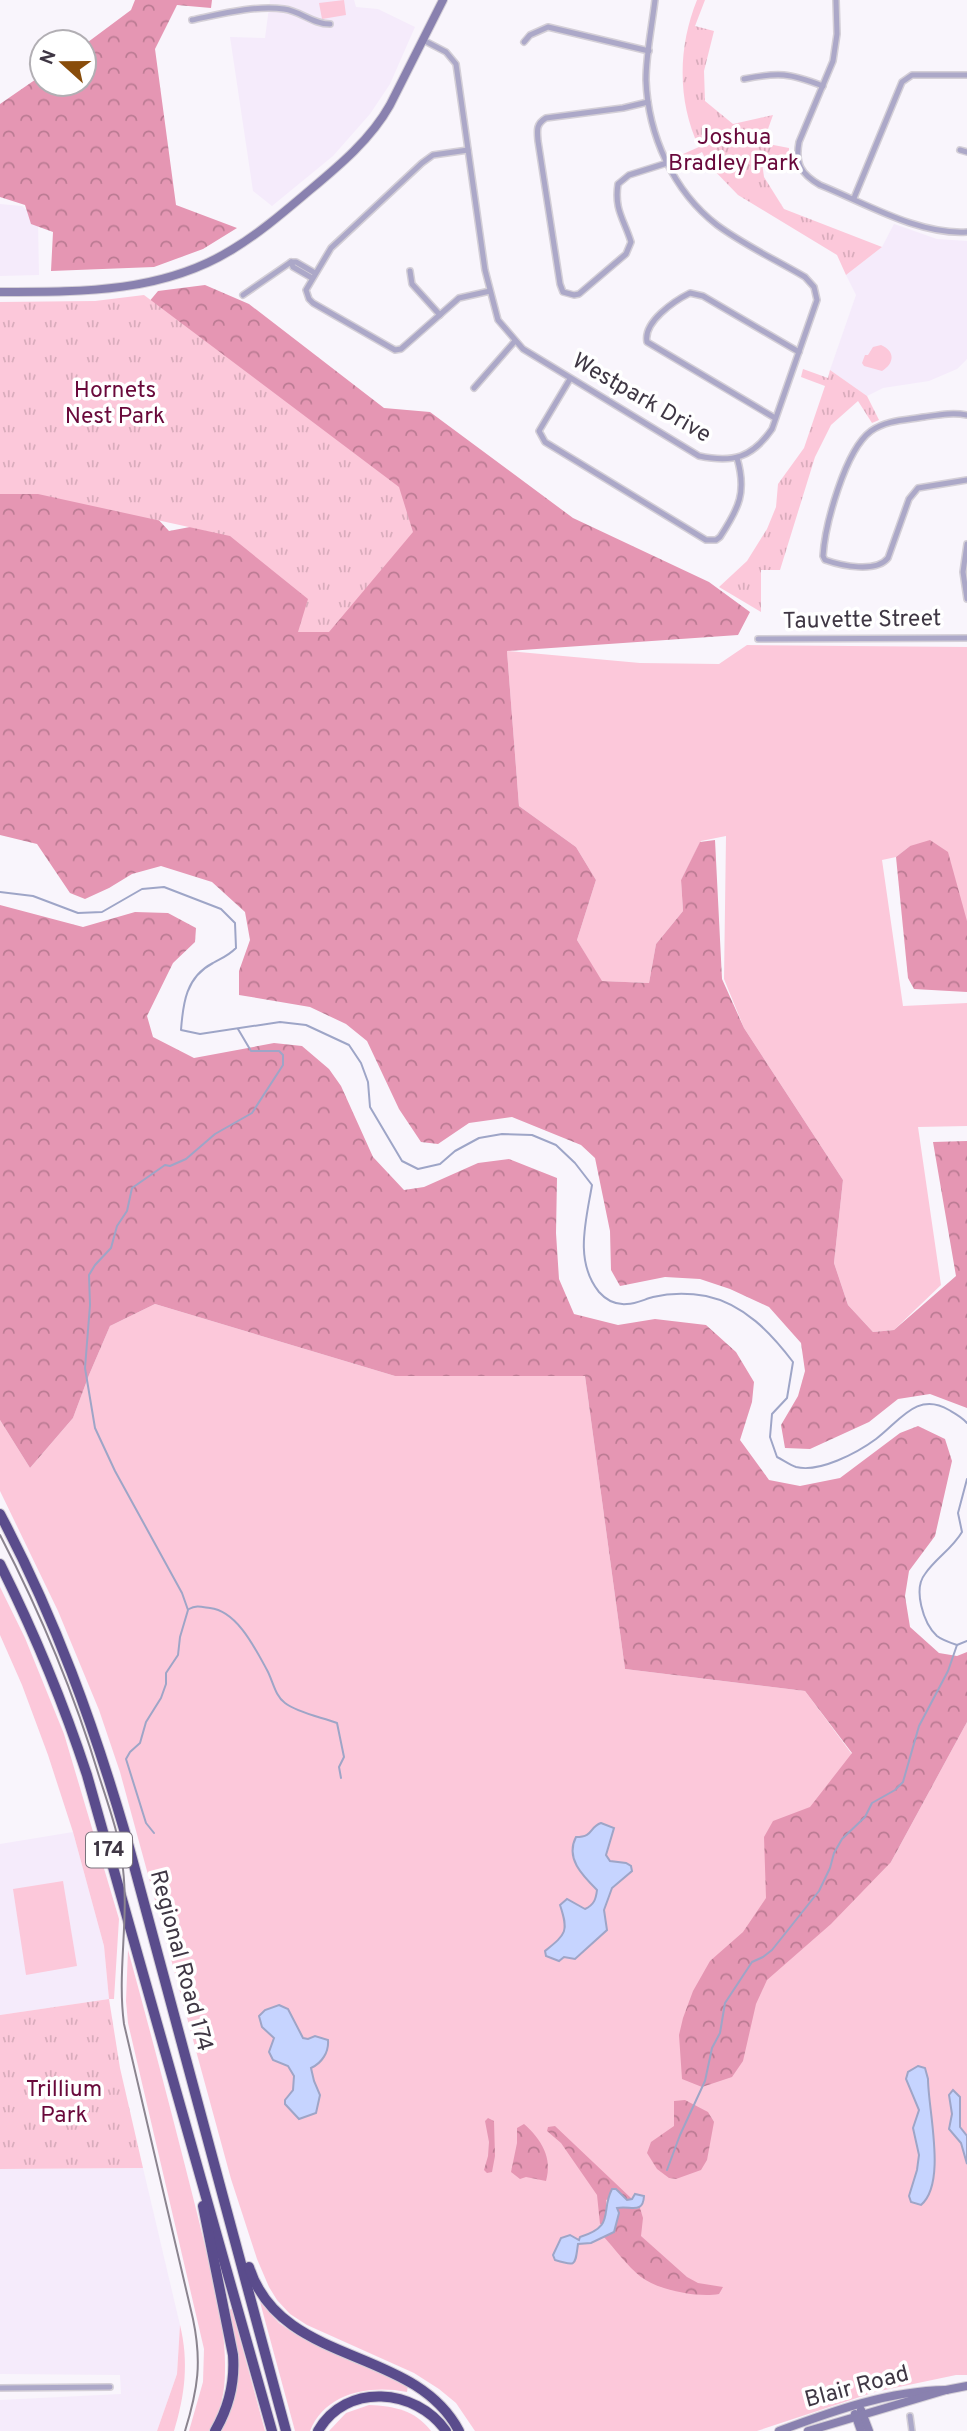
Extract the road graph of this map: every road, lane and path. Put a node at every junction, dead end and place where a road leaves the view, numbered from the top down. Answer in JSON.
{"nodes":[{"id":1,"x":443,"y":0,"type":"edge"},
{"id":2,"x":655,"y":0,"type":"edge"},
{"id":3,"x":836,"y":0,"type":"edge"},
{"id":4,"x":192,"y":20,"type":"dead end"},
{"id":5,"x":330,"y":24,"type":"dead end"},
{"id":6,"x":423,"y":40,"type":"junction"},
{"id":7,"x":524,"y":42,"type":"dead end"},
{"id":8,"x":649,"y":51,"type":"junction"},
{"id":9,"x":967,"y":75,"type":"edge"},
{"id":10,"x":744,"y":79,"type":"dead end"},
{"id":11,"x":823,"y":86,"type":"junction"},
{"id":12,"x":648,"y":102,"type":"junction"},
{"id":13,"x":468,"y":150,"type":"junction"},
{"id":14,"x":960,"y":150,"type":"dead end"},
{"id":15,"x":967,"y":152,"type":"edge"},
{"id":16,"x":667,"y":163,"type":"junction"},
{"id":17,"x":854,"y":198,"type":"junction"},
{"id":18,"x":967,"y":232,"type":"edge"},
{"id":19,"x":410,"y":271,"type":"dead end"},
{"id":20,"x":313,"y":275,"type":"junction"},
{"id":21,"x":490,"y":291,"type":"junction"},
{"id":22,"x":0,"y":292,"type":"edge"},
{"id":23,"x":243,"y":295,"type":"dead end"},
{"id":24,"x":440,"y":315,"type":"junction"},
{"id":25,"x":515,"y":341,"type":"junction"},
{"id":26,"x":799,"y":352,"type":"junction"},
{"id":27,"x":570,"y":379,"type":"junction"},
{"id":28,"x":474,"y":388,"type":"dead end"},
{"id":29,"x":967,"y":415,"type":"edge"},
{"id":30,"x":775,"y":418,"type":"junction"},
{"id":31,"x":737,"y":458,"type":"junction"},
{"id":32,"x":967,"y":480,"type":"edge"},
{"id":33,"x":967,"y":544,"type":"edge"},
{"id":34,"x":965,"y":562,"type":"edge"},
{"id":35,"x":967,"y":599,"type":"edge"},
{"id":36,"x":967,"y":638,"type":"edge"},
{"id":37,"x":758,"y":639,"type":"dead end"},
{"id":38,"x":0,"y":1514,"type":"edge"},
{"id":39,"x":0,"y":1564,"type":"edge"},
{"id":40,"x":204,"y":2127,"type":"junction"},
{"id":41,"x":188,"y":2134,"type":"junction"},
{"id":42,"x":967,"y":2386,"type":"edge"},
{"id":43,"x":110,"y":2387,"type":"dead end"},
{"id":44,"x":0,"y":2388,"type":"edge"},
{"id":45,"x":946,"y":2390,"type":"junction"},
{"id":46,"x":855,"y":2405,"type":"junction"},
{"id":47,"x":881,"y":2409,"type":"junction"},
{"id":48,"x":859,"y":2416,"type":"junction"},
{"id":49,"x":910,"y":2416,"type":"dead end"},
{"id":50,"x":837,"y":2422,"type":"junction"},
{"id":51,"x":215,"y":2431,"type":"edge"},
{"id":52,"x":272,"y":2431,"type":"edge"},
{"id":53,"x":286,"y":2431,"type":"edge"},
{"id":54,"x":318,"y":2431,"type":"edge"},
{"id":55,"x":446,"y":2431,"type":"edge"},
{"id":56,"x":459,"y":2431,"type":"edge"},
{"id":57,"x":779,"y":2431,"type":"edge"},
{"id":58,"x":808,"y":2431,"type":"edge"},
{"id":59,"x":860,"y":2431,"type":"edge"},
{"id":60,"x":870,"y":2431,"type":"edge"},
{"id":61,"x":912,"y":2431,"type":"edge"}],
"edges":[{"from":1,"to":6,"type":"street"},
{"from":2,"to":8,"type":"street"},
{"from":3,"to":11,"type":"street"},
{"from":4,"to":5,"type":"street"},
{"from":6,"to":13,"type":"street","name":"Westpark Drive"},
{"from":6,"to":22,"type":"street"},
{"from":7,"to":8,"type":"street"},
{"from":8,"to":12,"type":"street"},
{"from":9,"to":17,"type":"street"},
{"from":10,"to":11,"type":"street"},
{"from":11,"to":17,"type":"street"},
{"from":12,"to":16,"type":"street"},
{"from":12,"to":16,"type":"street"},
{"from":13,"to":20,"type":"street"},
{"from":13,"to":21,"type":"street","name":"Westpark Drive"},
{"from":14,"to":15,"type":"street"},
{"from":16,"to":26,"type":"street"},
{"from":17,"to":18,"type":"street"},
{"from":19,"to":24,"type":"street"},
{"from":20,"to":23,"type":"street"},
{"from":20,"to":24,"type":"street"},
{"from":21,"to":24,"type":"street"},
{"from":21,"to":25,"type":"street","name":"Westpark Drive"},
{"from":25,"to":27,"type":"street","name":"Westpark Drive"},
{"from":25,"to":28,"type":"street"},
{"from":26,"to":30,"type":"street"},
{"from":26,"to":30,"type":"street"},
{"from":27,"to":31,"type":"street","name":"Westpark Drive"},
{"from":27,"to":31,"type":"street"},
{"from":29,"to":32,"type":"street"},
{"from":30,"to":31,"type":"street"},
{"from":33,"to":34,"type":"street"},
{"from":34,"to":35,"type":"street"},
{"from":36,"to":37,"type":"street","name":"Tauvette Street"},
{"from":38,"to":40,"type":"highway","name":"Regional Road 174","number":"174"},
{"from":39,"to":41,"type":"highway","name":"Regional Road 174","number":"174"},
{"from":40,"to":53,"type":"highway","name":"Regional Road 174","number":"174"},
{"from":40,"to":56,"type":"highway"},
{"from":41,"to":51,"type":"highway"},
{"from":41,"to":52,"type":"highway","name":"Regional Road 174","number":"174"},
{"from":42,"to":45,"type":"street","name":"Blair Road"},
{"from":43,"to":44,"type":"street"},
{"from":45,"to":46,"type":"street","name":"Blair Road"},
{"from":45,"to":47,"type":"street","name":"Blair Road"},
{"from":46,"to":48,"type":"street"},
{"from":46,"to":57,"type":"street","name":"Blair Road"},
{"from":47,"to":48,"type":"street","name":"Blair Road"},
{"from":47,"to":60,"type":"street"},
{"from":48,"to":50,"type":"street","name":"Blair Road"},
{"from":48,"to":59,"type":"street"},
{"from":48,"to":60,"type":"street"},
{"from":49,"to":61,"type":"street"},
{"from":50,"to":58,"type":"street","name":"Blair Road"},
{"from":50,"to":59,"type":"street"},
{"from":54,"to":55,"type":"highway"}]}
